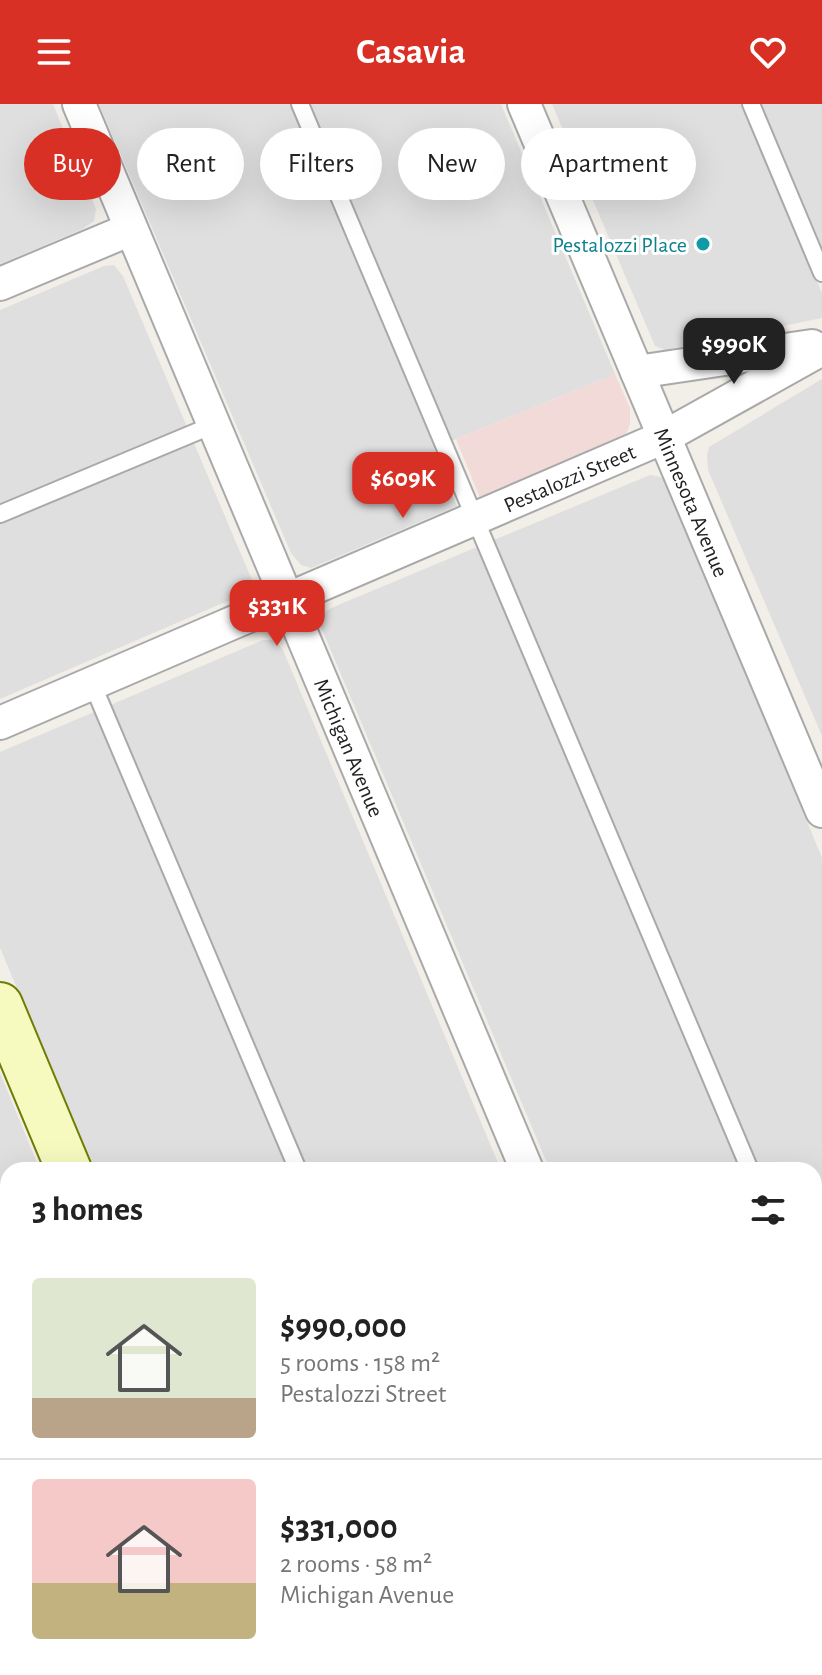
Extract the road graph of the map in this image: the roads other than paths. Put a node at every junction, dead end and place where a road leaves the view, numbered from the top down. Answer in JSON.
{"nodes":[{"id":1,"x":79,"y":104,"type":"edge"},
{"id":2,"x":300,"y":104,"type":"edge"},
{"id":3,"x":524,"y":104,"type":"edge"},
{"id":4,"x":751,"y":104,"type":"edge"},
{"id":5,"x":131,"y":229,"type":"junction"},
{"id":6,"x":822,"y":273,"type":"edge"},
{"id":7,"x":0,"y":284,"type":"edge"},
{"id":8,"x":822,"y":347,"type":"edge"},
{"id":9,"x":637,"y":372,"type":"junction"},
{"id":10,"x":213,"y":425,"type":"junction"},
{"id":11,"x":664,"y":437,"type":"junction"},
{"id":12,"x":0,"y":514,"type":"edge"},
{"id":13,"x":475,"y":519,"type":"junction"},
{"id":14,"x":288,"y":601,"type":"junction"},
{"id":15,"x":92,"y":683,"type":"junction"},
{"id":16,"x":0,"y":723,"type":"edge"},
{"id":17,"x":821,"y":808,"type":"edge"},
{"id":18,"x":0,"y":1005,"type":"edge"},
{"id":19,"x":66,"y":1162,"type":"edge"},
{"id":20,"x":295,"y":1162,"type":"edge"},
{"id":21,"x":524,"y":1162,"type":"edge"},
{"id":22,"x":747,"y":1162,"type":"edge"}],
"edges":[{"from":1,"to":5,"type":"street","name":"Michigan Avenue"},
{"from":2,"to":13,"type":"lane"},
{"from":3,"to":9,"type":"street","name":"Minnesota Avenue"},
{"from":4,"to":6,"type":"lane"},
{"from":5,"to":7,"type":"street"},
{"from":5,"to":10,"type":"street","name":"Michigan Avenue"},
{"from":8,"to":9,"type":"street","name":"Pestalozzi Street"},
{"from":8,"to":11,"type":"street","name":"Pestalozzi Street"},
{"from":9,"to":11,"type":"street","name":"Minnesota Avenue"},
{"from":10,"to":12,"type":"lane"},
{"from":10,"to":14,"type":"street","name":"Michigan Avenue"},
{"from":11,"to":13,"type":"street","name":"Pestalozzi Street"},
{"from":11,"to":17,"type":"street","name":"Minnesota Avenue"},
{"from":13,"to":14,"type":"street","name":"Pestalozzi Street"},
{"from":13,"to":22,"type":"lane"},
{"from":14,"to":15,"type":"street","name":"Pestalozzi Street"},
{"from":14,"to":21,"type":"street","name":"Michigan Avenue"},
{"from":15,"to":16,"type":"street","name":"Pestalozzi Street"},
{"from":15,"to":20,"type":"lane"},
{"from":18,"to":19,"type":"main road"}]}
